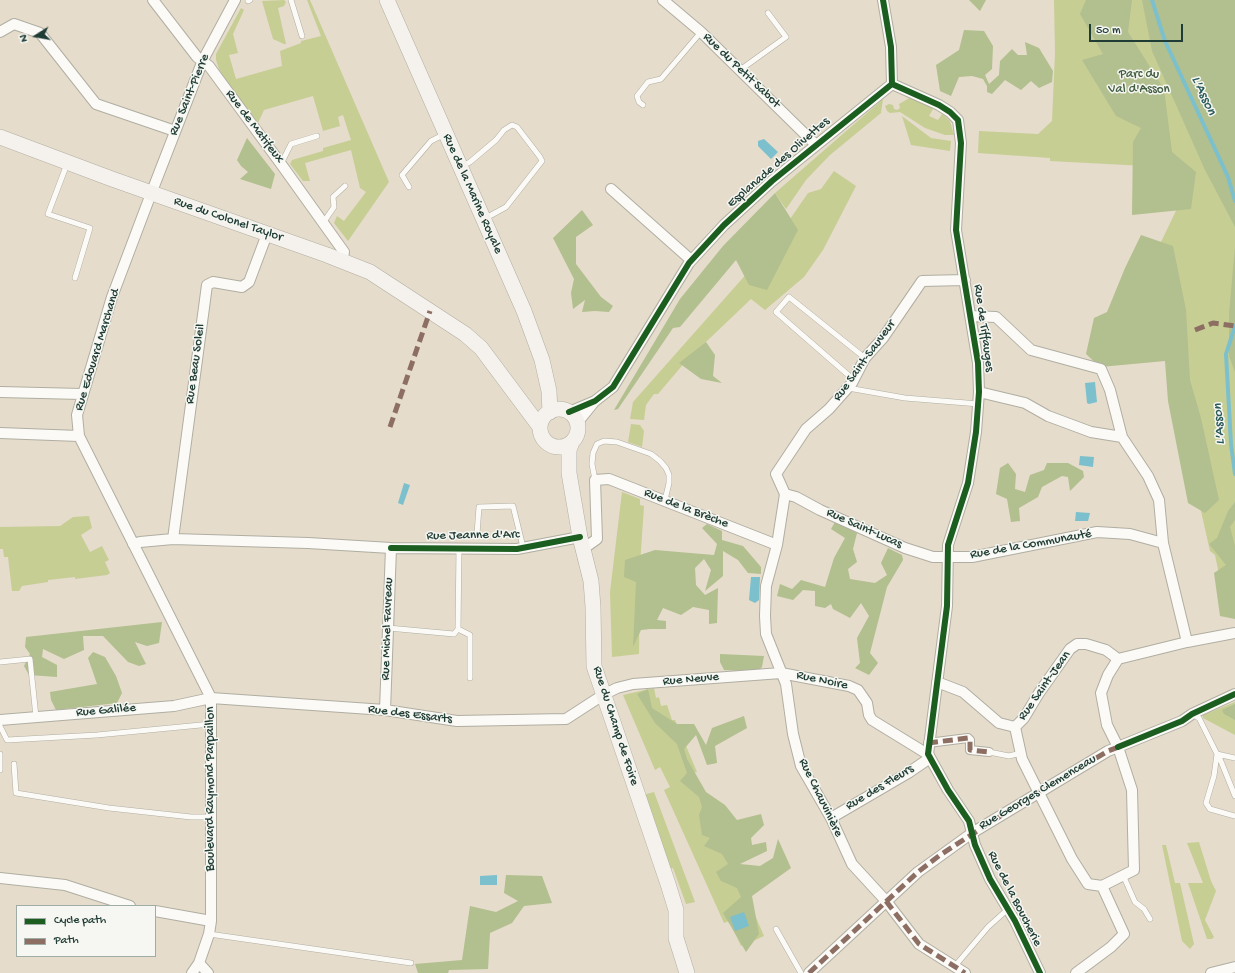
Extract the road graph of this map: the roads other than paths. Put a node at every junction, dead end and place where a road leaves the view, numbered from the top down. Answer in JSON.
{"nodes":[{"id":1,"x":153,"y":0,"type":"edge"},
{"id":2,"x":235,"y":0,"type":"edge"},
{"id":3,"x":291,"y":0,"type":"edge"},
{"id":4,"x":388,"y":0,"type":"edge"},
{"id":5,"x":663,"y":0,"type":"edge"},
{"id":6,"x":883,"y":0,"type":"edge"},
{"id":7,"x":768,"y":13,"type":"dead end"},
{"id":8,"x":0,"y":32,"type":"edge"},
{"id":9,"x":701,"y":32,"type":"junction"},
{"id":10,"x":302,"y":36,"type":"dead end"},
{"id":11,"x":203,"y":60,"type":"junction"},
{"id":12,"x":740,"y":70,"type":"junction"},
{"id":13,"x":892,"y":84,"type":"junction"},
{"id":14,"x":643,"y":105,"type":"dead end"},
{"id":15,"x":175,"y":131,"type":"junction"},
{"id":16,"x":446,"y":134,"type":"junction"},
{"id":17,"x":317,"y":136,"type":"dead end"},
{"id":18,"x":0,"y":137,"type":"edge"},
{"id":19,"x":816,"y":145,"type":"junction"},
{"id":20,"x":68,"y":163,"type":"junction"},
{"id":21,"x":281,"y":164,"type":"junction"},
{"id":22,"x":460,"y":167,"type":"junction"},
{"id":23,"x":346,"y":186,"type":"dead end"},
{"id":24,"x":409,"y":187,"type":"dead end"},
{"id":25,"x":611,"y":189,"type":"dead end"},
{"id":26,"x":151,"y":193,"type":"junction"},
{"id":27,"x":483,"y":219,"type":"junction"},
{"id":28,"x":323,"y":223,"type":"junction"},
{"id":29,"x":267,"y":234,"type":"junction"},
{"id":30,"x":691,"y":260,"type":"junction"},
{"id":31,"x":342,"y":261,"type":"junction"},
{"id":32,"x":74,"y":278,"type":"dead end"},
{"id":33,"x":965,"y":280,"type":"junction"},
{"id":34,"x":970,"y":316,"type":"junction"},
{"id":35,"x":865,"y":358,"type":"junction"},
{"id":36,"x":851,"y":384,"type":"junction"},
{"id":37,"x":0,"y":392,"type":"edge"},
{"id":38,"x":979,"y":392,"type":"junction"},
{"id":39,"x":82,"y":394,"type":"junction"},
{"id":40,"x":979,"y":404,"type":"junction"},
{"id":41,"x":557,"y":416,"type":"junction"},
{"id":42,"x":0,"y":433,"type":"edge"},
{"id":43,"x":80,"y":436,"type":"junction"},
{"id":44,"x":1122,"y":437,"type":"junction"},
{"id":45,"x":572,"y":442,"type":"junction"},
{"id":46,"x":555,"y":447,"type":"junction"},
{"id":47,"x":568,"y":473,"type":"junction"},
{"id":48,"x":595,"y":480,"type":"junction"},
{"id":49,"x":785,"y":494,"type":"junction"},
{"id":50,"x":665,"y":500,"type":"junction"},
{"id":51,"x":477,"y":534,"type":"dead end"},
{"id":52,"x":173,"y":539,"type":"junction"},
{"id":53,"x":582,"y":543,"type":"junction"},
{"id":54,"x":1163,"y":543,"type":"junction"},
{"id":55,"x":133,"y":544,"type":"junction"},
{"id":56,"x":776,"y":545,"type":"junction"},
{"id":57,"x":523,"y":547,"type":"junction"},
{"id":58,"x":391,"y":548,"type":"junction"},
{"id":59,"x":459,"y":548,"type":"junction"},
{"id":60,"x":946,"y":557,"type":"junction"},
{"id":61,"x":156,"y":590,"type":"joint"},
{"id":62,"x":388,"y":628,"type":"junction"},
{"id":63,"x":458,"y":629,"type":"junction"},
{"id":64,"x":1235,"y":633,"type":"edge"},
{"id":65,"x":1187,"y":642,"type":"junction"},
{"id":66,"x":1118,"y":659,"type":"junction"},
{"id":67,"x":0,"y":662,"type":"edge"},
{"id":68,"x":781,"y":673,"type":"junction"},
{"id":69,"x":470,"y":678,"type":"dead end"},
{"id":70,"x":937,"y":682,"type":"junction"},
{"id":71,"x":1235,"y":694,"type":"edge"},
{"id":72,"x":603,"y":695,"type":"junction"},
{"id":73,"x":211,"y":698,"type":"junction"},
{"id":74,"x":385,"y":710,"type":"junction"},
{"id":75,"x":1192,"y":714,"type":"junction"},
{"id":76,"x":36,"y":717,"type":"junction"},
{"id":77,"x":0,"y":720,"type":"edge"},
{"id":78,"x":211,"y":724,"type":"junction"},
{"id":79,"x":0,"y":726,"type":"edge"},
{"id":80,"x":1015,"y":727,"type":"junction"},
{"id":81,"x":928,"y":743,"type":"junction"},
{"id":82,"x":1118,"y":747,"type":"junction"},
{"id":83,"x":990,"y":752,"type":"joint"},
{"id":84,"x":1020,"y":753,"type":"junction"},
{"id":85,"x":0,"y":754,"type":"edge"},
{"id":86,"x":1217,"y":754,"type":"junction"},
{"id":87,"x":929,"y":757,"type":"junction"},
{"id":88,"x":1235,"y":758,"type":"edge"},
{"id":89,"x":14,"y":764,"type":"dead end"},
{"id":90,"x":0,"y":770,"type":"edge"},
{"id":91,"x":1039,"y":792,"type":"junction"},
{"id":92,"x":1235,"y":796,"type":"edge"},
{"id":93,"x":1235,"y":816,"type":"edge"},
{"id":94,"x":210,"y":817,"type":"junction"},
{"id":95,"x":831,"y":818,"type":"junction"},
{"id":96,"x":972,"y":833,"type":"junction"},
{"id":97,"x":1123,"y":875,"type":"junction"},
{"id":98,"x":0,"y":878,"type":"edge"},
{"id":99,"x":1102,"y":886,"type":"junction"},
{"id":100,"x":886,"y":901,"type":"junction"},
{"id":101,"x":127,"y":905,"type":"edge"},
{"id":102,"x":1008,"y":909,"type":"junction"},
{"id":103,"x":156,"y":911,"type":"edge"},
{"id":104,"x":1150,"y":919,"type":"dead end"},
{"id":105,"x":211,"y":921,"type":"junction"},
{"id":106,"x":776,"y":929,"type":"dead end"},
{"id":107,"x":209,"y":934,"type":"junction"},
{"id":108,"x":199,"y":963,"type":"junction"},
{"id":109,"x":411,"y":964,"type":"dead end"},
{"id":110,"x":956,"y":966,"type":"junction"},
{"id":111,"x":1235,"y":967,"type":"edge"},
{"id":112,"x":1087,"y":970,"type":"edge"},
{"id":113,"x":192,"y":973,"type":"edge"},
{"id":114,"x":208,"y":973,"type":"edge"},
{"id":115,"x":687,"y":973,"type":"edge"},
{"id":116,"x":801,"y":973,"type":"edge"},
{"id":117,"x":809,"y":973,"type":"edge"},
{"id":118,"x":965,"y":973,"type":"edge"},
{"id":119,"x":1040,"y":973,"type":"edge"},
{"id":120,"x":1076,"y":973,"type":"edge"},
{"id":121,"x":1211,"y":973,"type":"edge"}],
"edges":[{"from":1,"to":11,"type":"street","name":"Rue de Matifeux"},
{"from":2,"to":11,"type":"street","name":"Rue Saint-Pierre"},
{"from":3,"to":10,"type":"lane"},
{"from":4,"to":16,"type":"main road","name":"Rue de la Marine Royale"},
{"from":5,"to":9,"type":"street","name":"Rue du Petit Sabot"},
{"from":6,"to":13,"type":"street"},
{"from":7,"to":12,"type":"lane"},
{"from":8,"to":15,"type":"street"},
{"from":9,"to":12,"type":"street","name":"Rue du Petit Sabot"},
{"from":9,"to":14,"type":"lane"},
{"from":11,"to":15,"type":"street","name":"Rue Saint-Pierre"},
{"from":11,"to":21,"type":"street","name":"Rue de Matifeux"},
{"from":12,"to":19,"type":"street","name":"Rue du Petit Sabot"},
{"from":13,"to":19,"type":"street","name":"Esplanade des Olivettes"},
{"from":13,"to":33,"type":"street","name":"Rue de Tiffauges"},
{"from":15,"to":26,"type":"street","name":"Rue Saint-Pierre"},
{"from":16,"to":22,"type":"main road","name":"Rue de la Marine Royale"},
{"from":16,"to":24,"type":"lane"},
{"from":17,"to":21,"type":"lane"},
{"from":18,"to":20,"type":"main road","name":"Rue du Colonel Taylor"},
{"from":19,"to":30,"type":"street","name":"Esplanade des Olivettes"},
{"from":20,"to":26,"type":"main road","name":"Rue du Colonel Taylor"},
{"from":20,"to":32,"type":"lane"},
{"from":21,"to":28,"type":"street","name":"Rue de Matifeux"},
{"from":22,"to":27,"type":"main road","name":"Rue de la Marine Royale"},
{"from":22,"to":27,"type":"lane"},
{"from":23,"to":28,"type":"lane"},
{"from":25,"to":30,"type":"street"},
{"from":26,"to":29,"type":"main road","name":"Rue du Colonel Taylor"},
{"from":26,"to":39,"type":"street","name":"Rue Edouard Marchand"},
{"from":27,"to":41,"type":"main road","name":"Rue de la Marine Royale"},
{"from":28,"to":31,"type":"street","name":"Rue de Matifeux"},
{"from":29,"to":31,"type":"main road","name":"Rue du Colonel Taylor"},
{"from":29,"to":52,"type":"street","name":"Rue Beau Soleil"},
{"from":30,"to":41,"type":"street","name":"Esplanade des Olivettes"},
{"from":31,"to":41,"type":"main road","name":"Rue du Colonel Taylor"},
{"from":33,"to":34,"type":"street","name":"Rue de Tiffauges"},
{"from":33,"to":35,"type":"street","name":"Rue Saint-Sauveur"},
{"from":34,"to":38,"type":"street","name":"Rue de Tiffauges"},
{"from":34,"to":44,"type":"street"},
{"from":35,"to":36,"type":"street","name":"Rue Saint-Sauveur"},
{"from":35,"to":36,"type":"lane"},
{"from":36,"to":40,"type":"lane"},
{"from":36,"to":49,"type":"street","name":"Rue Saint-Sauveur"},
{"from":37,"to":39,"type":"street"},
{"from":38,"to":40,"type":"street","name":"Rue de Tiffauges"},
{"from":38,"to":44,"type":"street"},
{"from":39,"to":43,"type":"street","name":"Rue Edouard Marchand"},
{"from":40,"to":60,"type":"street","name":"Rue de Tiffauges"},
{"from":41,"to":45,"type":"main road","name":"Rue du Champ de Foire"},
{"from":41,"to":46,"type":"main road","name":"Rue de la Marine Royale"},
{"from":42,"to":43,"type":"street"},
{"from":43,"to":55,"type":"street","name":"Rue Edouard Marchand"},
{"from":44,"to":54,"type":"street"},
{"from":45,"to":46,"type":"main road"},
{"from":45,"to":47,"type":"main road","name":"Rue du Champ de Foire"},
{"from":46,"to":47,"type":"main road","name":"Rue du Champ de Foire"},
{"from":47,"to":53,"type":"main road","name":"Rue du Champ de Foire"},
{"from":48,"to":50,"type":"street","name":"Rue de la Brèche"},
{"from":48,"to":50,"type":"lane"},
{"from":48,"to":53,"type":"street"},
{"from":49,"to":56,"type":"street","name":"Rue Chauvinière"},
{"from":49,"to":60,"type":"street","name":"Rue Saint-Lucas"},
{"from":50,"to":56,"type":"street","name":"Rue de la Brèche"},
{"from":51,"to":57,"type":"lane"},
{"from":52,"to":55,"type":"street","name":"Rue Jeanne d'Arc"},
{"from":52,"to":58,"type":"street","name":"Rue Jeanne d'Arc"},
{"from":53,"to":57,"type":"street","name":"Rue Jeanne d'Arc"},
{"from":53,"to":72,"type":"main road","name":"Rue du Champ de Foire"},
{"from":54,"to":60,"type":"street","name":"Rue de la Communauté"},
{"from":54,"to":65,"type":"street"},
{"from":55,"to":61,"type":"street","name":"Rue Edouard Marchand"},
{"from":56,"to":68,"type":"street","name":"Rue Chauvinière"},
{"from":57,"to":59,"type":"street","name":"Rue Jeanne d'Arc"},
{"from":58,"to":59,"type":"street","name":"Rue Jeanne d'Arc"},
{"from":58,"to":62,"type":"street","name":"Rue Michel Favreau"},
{"from":59,"to":63,"type":"lane"},
{"from":60,"to":70,"type":"street","name":"Rue de Tiffauges"},
{"from":61,"to":73,"type":"street","name":"Boulevard Raymond Parpaillon"},
{"from":62,"to":63,"type":"lane"},
{"from":62,"to":74,"type":"street","name":"Rue Michel Favreau"},
{"from":63,"to":69,"type":"lane"},
{"from":64,"to":65,"type":"street"},
{"from":65,"to":66,"type":"street"},
{"from":66,"to":80,"type":"street","name":"Rue Saint-Jean"},
{"from":66,"to":82,"type":"street"},
{"from":67,"to":76,"type":"lane"},
{"from":68,"to":72,"type":"street","name":"Rue Neuve"},
{"from":68,"to":87,"type":"street","name":"Rue Noire"},
{"from":68,"to":95,"type":"street","name":"Rue Chauvinière"},
{"from":70,"to":80,"type":"street"},
{"from":70,"to":81,"type":"street","name":"Rue de Tiffauges"},
{"from":71,"to":75,"type":"street","name":"Rue Georges Clemenceau"},
{"from":72,"to":74,"type":"street","name":"Rue des Essarts"},
{"from":72,"to":115,"type":"main road","name":"Rue du Champ de Foire"},
{"from":73,"to":74,"type":"street","name":"Rue des Essarts"},
{"from":73,"to":76,"type":"street","name":"Rue Galilée"},
{"from":73,"to":78,"type":"street","name":"Boulevard Raymond Parpaillon"},
{"from":75,"to":82,"type":"street","name":"Rue Georges Clemenceau"},
{"from":75,"to":86,"type":"lane"},
{"from":76,"to":77,"type":"street","name":"Rue Galilée"},
{"from":78,"to":79,"type":"lane"},
{"from":78,"to":94,"type":"street","name":"Boulevard Raymond Parpaillon"},
{"from":80,"to":84,"type":"street","name":"Rue Saint-Jean"},
{"from":81,"to":83,"type":"street"},
{"from":81,"to":87,"type":"street","name":"Rue de Tiffauges"},
{"from":82,"to":91,"type":"street","name":"Rue Georges Clemenceau"},
{"from":82,"to":97,"type":"street"},
{"from":83,"to":84,"type":"lane"},
{"from":84,"to":91,"type":"street","name":"Rue Saint-Jean"},
{"from":85,"to":90,"type":"lane"},
{"from":86,"to":88,"type":"lane"},
{"from":86,"to":92,"type":"lane"},
{"from":86,"to":93,"type":"lane"},
{"from":87,"to":95,"type":"street","name":"Rue des Fleurs"},
{"from":87,"to":96,"type":"street","name":"Rue de la Boucherie"},
{"from":89,"to":94,"type":"lane"},
{"from":91,"to":96,"type":"street","name":"Rue Georges Clemenceau"},
{"from":91,"to":99,"type":"street","name":"Rue Saint-Jean"},
{"from":94,"to":105,"type":"street","name":"Boulevard Raymond Parpaillon"},
{"from":95,"to":100,"type":"street","name":"Rue Chauvinière"},
{"from":96,"to":100,"type":"street","name":"Rue Georges Clemenceau"},
{"from":96,"to":102,"type":"street","name":"Rue de la Boucherie"},
{"from":97,"to":99,"type":"street"},
{"from":97,"to":104,"type":"lane"},
{"from":98,"to":101,"type":"street"},
{"from":99,"to":112,"type":"street"},
{"from":100,"to":110,"type":"street","name":"Rue Chauvinière"},
{"from":100,"to":117,"type":"street","name":"Rue Georges Clemenceau"},
{"from":102,"to":110,"type":"lane"},
{"from":102,"to":119,"type":"street","name":"Rue de la Boucherie"},
{"from":103,"to":105,"type":"street"},
{"from":105,"to":107,"type":"street","name":"Boulevard Raymond Parpaillon"},
{"from":106,"to":116,"type":"lane"},
{"from":107,"to":108,"type":"street","name":"Boulevard Raymond Parpaillon"},
{"from":107,"to":109,"type":"lane"},
{"from":108,"to":113,"type":"street","name":"Boulevard Raymond Parpaillon"},
{"from":108,"to":114,"type":"street"},
{"from":110,"to":118,"type":"street","name":"Rue Chauvinière"},
{"from":111,"to":121,"type":"street"},
{"from":112,"to":120,"type":"street"}]}
